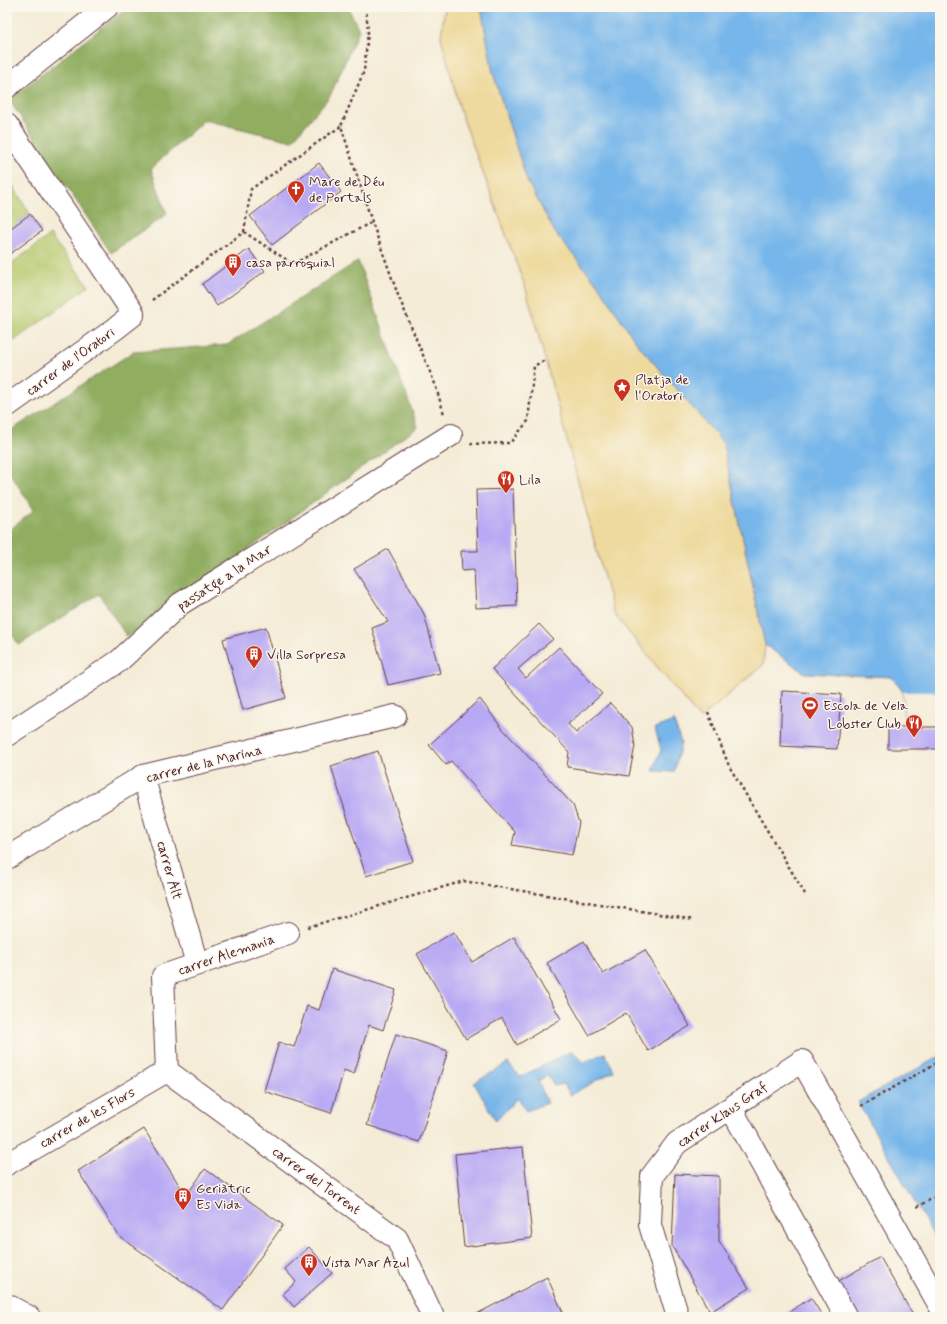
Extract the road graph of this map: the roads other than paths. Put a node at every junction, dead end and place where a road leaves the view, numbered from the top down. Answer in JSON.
{"nodes":[{"id":1,"x":107,"y":7,"type":"edge"},
{"id":2,"x":7,"y":87,"type":"edge"},
{"id":3,"x":7,"y":125,"type":"edge"},
{"id":4,"x":7,"y":406,"type":"edge"},
{"id":5,"x":451,"y":435,"type":"road end"},
{"id":6,"x":395,"y":716,"type":"dead end"},
{"id":7,"x":7,"y":735,"type":"edge"},
{"id":8,"x":143,"y":776,"type":"junction"},
{"id":9,"x":7,"y":858,"type":"edge"},
{"id":10,"x":288,"y":933,"type":"road end"},
{"id":11,"x":197,"y":964,"type":"junction"},
{"id":12,"x":167,"y":1071,"type":"junction"},
{"id":13,"x":731,"y":1108,"type":"junction"},
{"id":14,"x":7,"y":1164,"type":"edge"},
{"id":15,"x":7,"y":1305,"type":"edge"},
{"id":16,"x":940,"y":1306,"type":"edge"},
{"id":17,"x":29,"y":1317,"type":"edge"},
{"id":18,"x":434,"y":1317,"type":"edge"},
{"id":19,"x":678,"y":1317,"type":"edge"},
{"id":20,"x":846,"y":1317,"type":"edge"}],
"edges":[{"from":1,"to":2,"type":"street"},
{"from":3,"to":4,"type":"street","name":"carrer de l'Oratori"},
{"from":5,"to":7,"type":"street","name":"passatge a la Mar"},
{"from":6,"to":8,"type":"street","name":"carrer de la Marina"},
{"from":8,"to":9,"type":"street","name":"carrer de la Marina"},
{"from":8,"to":11,"type":"street","name":"carrer Alt"},
{"from":10,"to":11,"type":"street","name":"carrer Alemania"},
{"from":11,"to":12,"type":"street","name":"carrer Alemania"},
{"from":12,"to":14,"type":"street","name":"carrer de les Flors"},
{"from":12,"to":18,"type":"street","name":"carrer del Torrent"},
{"from":13,"to":16,"type":"street","name":"carrer Klaus Graf"},
{"from":13,"to":19,"type":"street","name":"carrer Klaus Graf"},
{"from":13,"to":20,"type":"street"},
{"from":15,"to":17,"type":"street"}]}
